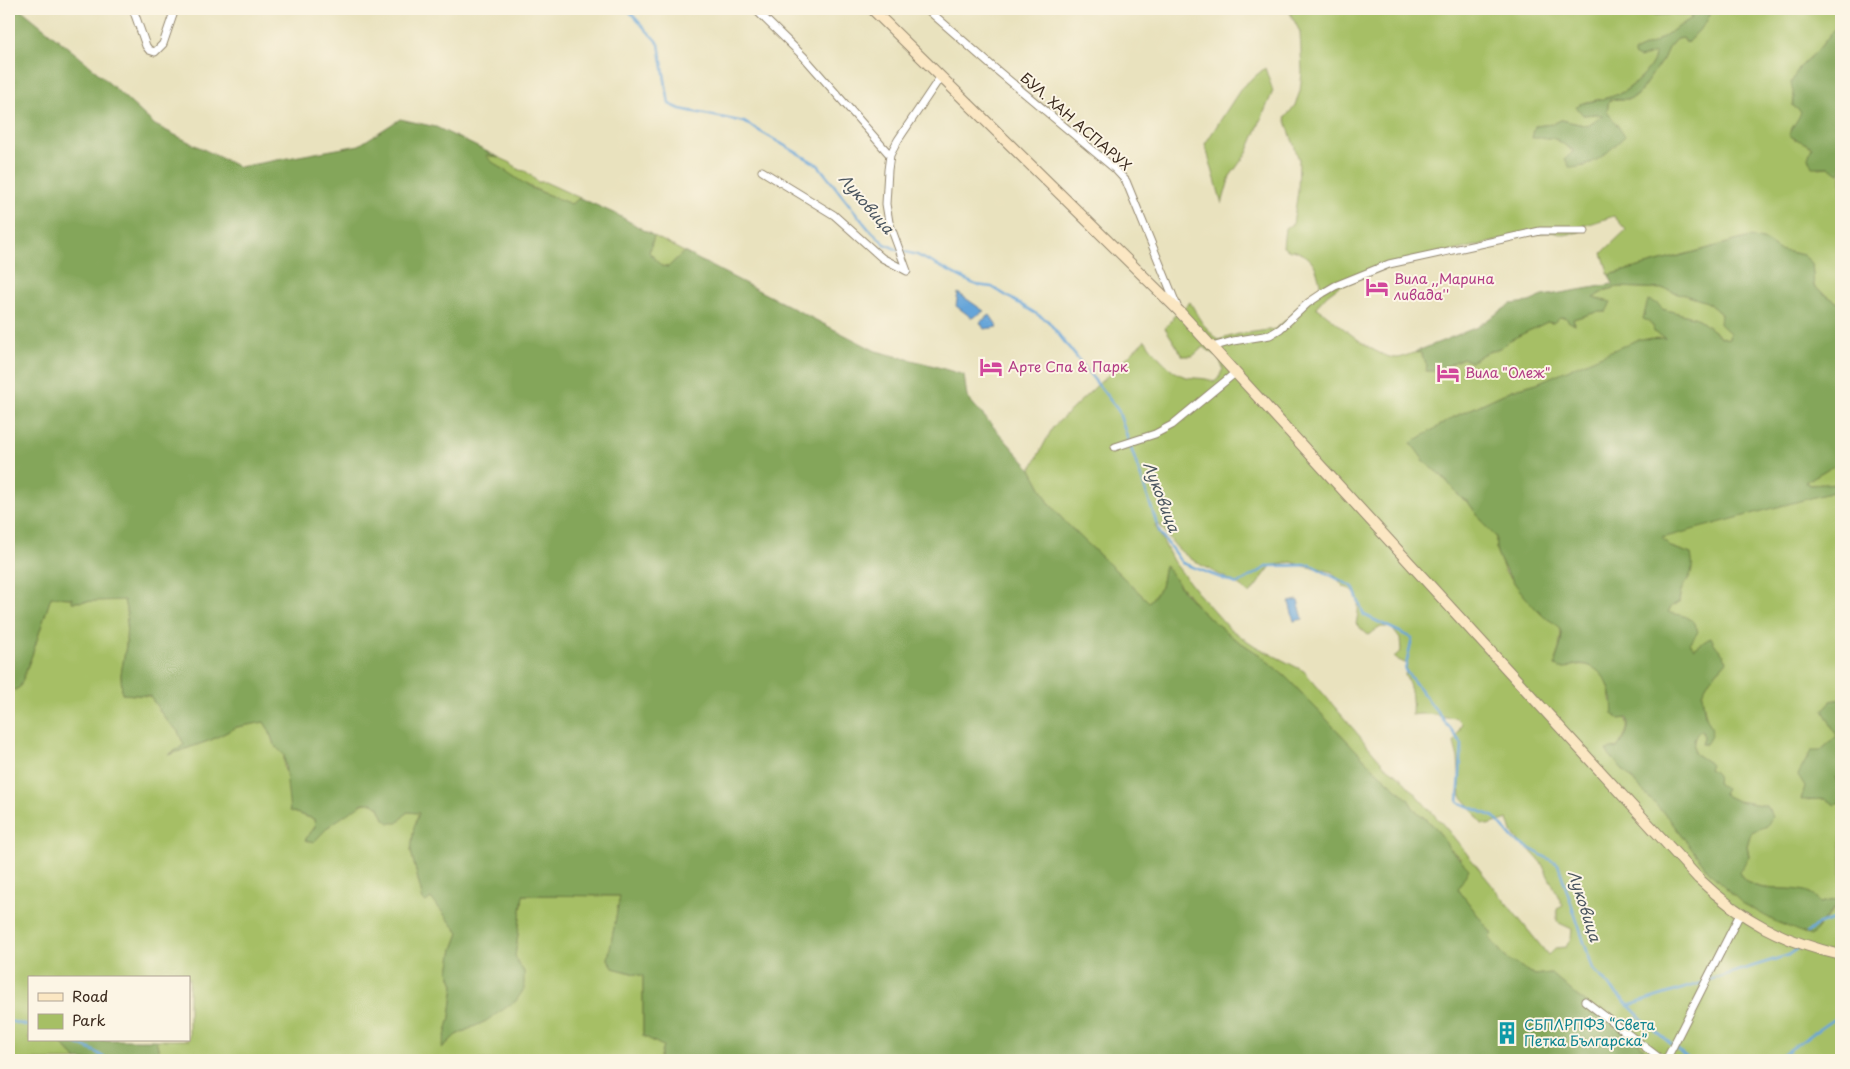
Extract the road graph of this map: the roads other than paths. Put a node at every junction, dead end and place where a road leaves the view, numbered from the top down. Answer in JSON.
{"nodes":[{"id":1,"x":134,"y":9,"type":"edge"},
{"id":2,"x":175,"y":9,"type":"edge"},
{"id":3,"x":755,"y":9,"type":"edge"},
{"id":4,"x":872,"y":9,"type":"edge"},
{"id":5,"x":927,"y":9,"type":"edge"},
{"id":6,"x":941,"y":76,"type":"junction"},
{"id":7,"x":890,"y":154,"type":"junction"},
{"id":8,"x":762,"y":171,"type":"dead end"},
{"id":9,"x":1585,"y":231,"type":"dead end"},
{"id":10,"x":1179,"y":311,"type":"junction"},
{"id":11,"x":1212,"y":348,"type":"junction"},
{"id":12,"x":1235,"y":373,"type":"junction"},
{"id":13,"x":1118,"y":446,"type":"dead end"},
{"id":14,"x":1740,"y":914,"type":"junction"},
{"id":15,"x":1841,"y":955,"type":"edge"},
{"id":16,"x":1585,"y":1001,"type":"dead end"},
{"id":17,"x":1662,"y":1060,"type":"edge"},
{"id":18,"x":1666,"y":1060,"type":"edge"}],
"edges":[{"from":1,"to":2,"type":"street"},
{"from":3,"to":7,"type":"street"},
{"from":4,"to":6,"type":"main road"},
{"from":5,"to":10,"type":"street","name":"БУЛ. ХАН АСПАРУХ"},
{"from":6,"to":7,"type":"street"},
{"from":6,"to":10,"type":"main road"},
{"from":7,"to":8,"type":"street"},
{"from":9,"to":11,"type":"street"},
{"from":10,"to":11,"type":"main road"},
{"from":11,"to":12,"type":"main road"},
{"from":12,"to":13,"type":"street"},
{"from":12,"to":14,"type":"main road"},
{"from":14,"to":15,"type":"main road"},
{"from":14,"to":18,"type":"street"},
{"from":16,"to":17,"type":"street"}]}
